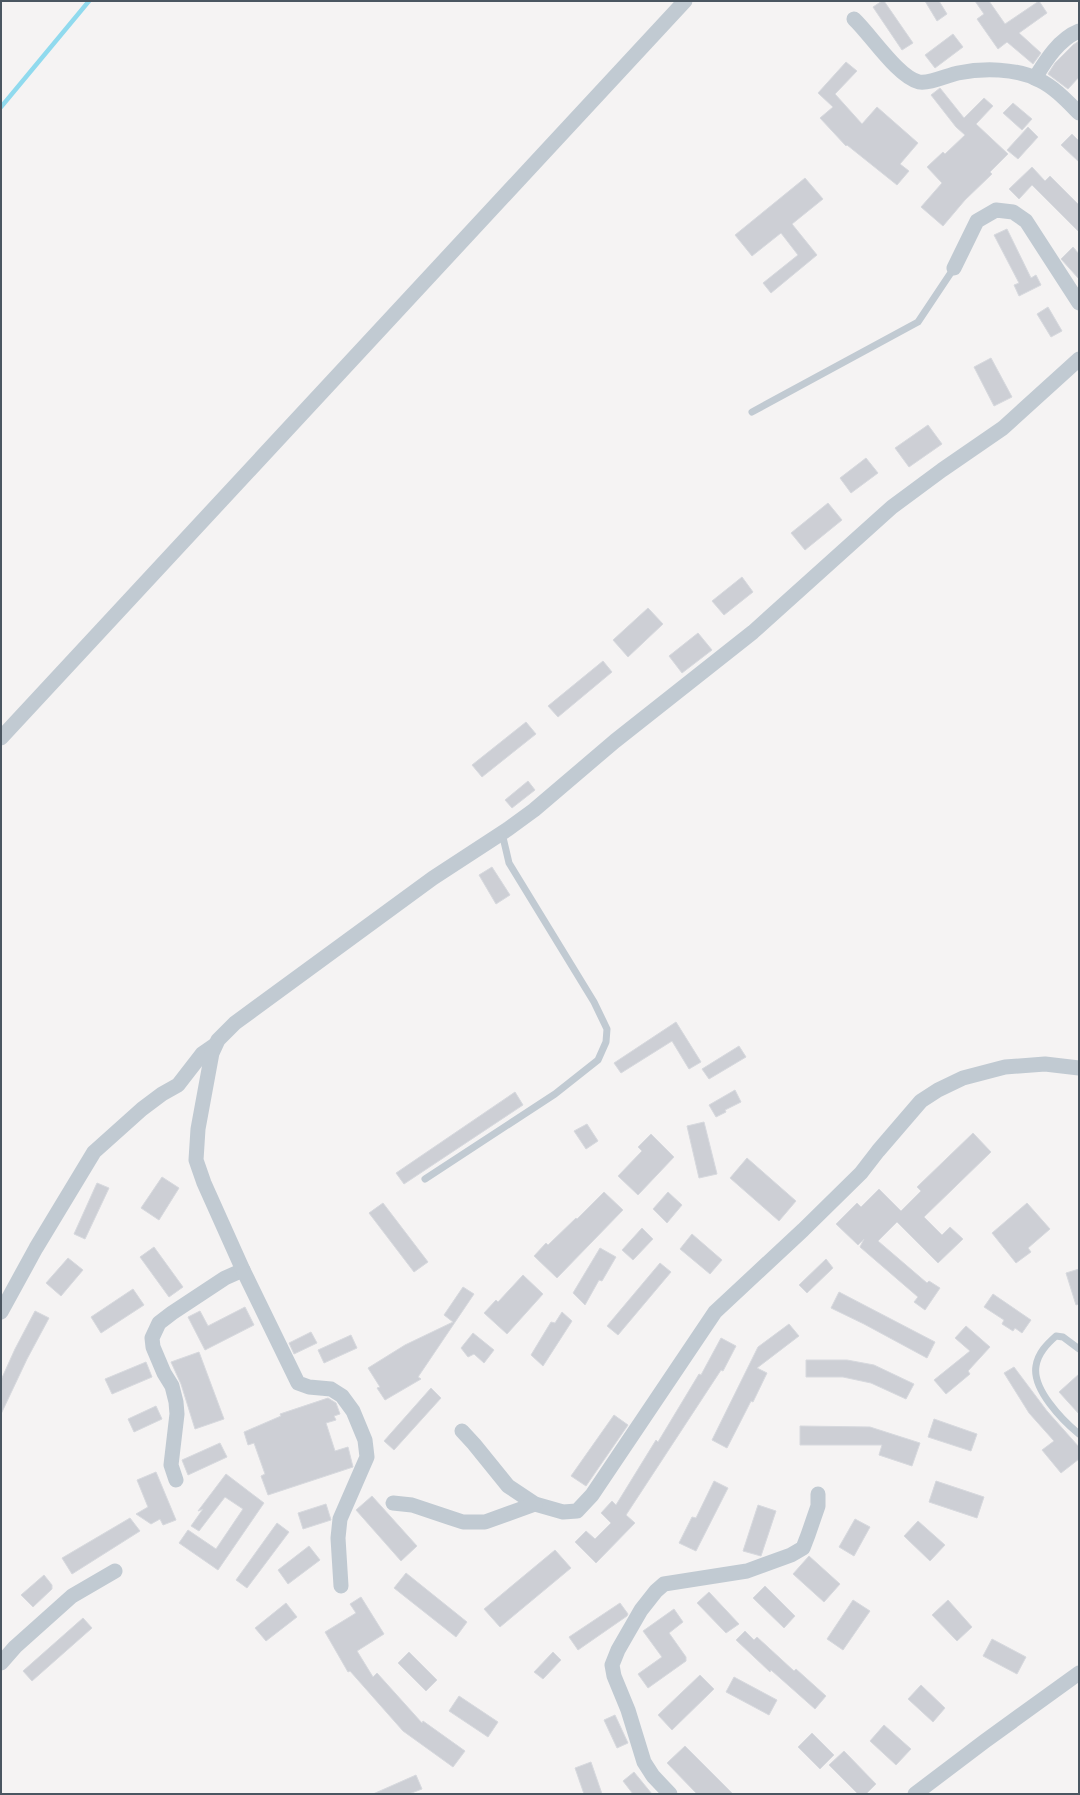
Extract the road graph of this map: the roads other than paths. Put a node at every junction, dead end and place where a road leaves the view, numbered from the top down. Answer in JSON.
{"nodes":[{"id":1,"x":685,"y":1,"type":"edge"},
{"id":2,"x":854,"y":20,"type":"dead end"},
{"id":3,"x":1079,"y":31,"type":"edge"},
{"id":4,"x":1035,"y":78,"type":"junction"},
{"id":5,"x":1079,"y":112,"type":"edge"},
{"id":6,"x":954,"y":268,"type":"joint"},
{"id":7,"x":1079,"y":303,"type":"edge"},
{"id":8,"x":1079,"y":359,"type":"edge"},
{"id":9,"x":752,"y":412,"type":"dead end"},
{"id":10,"x":1,"y":738,"type":"edge"},
{"id":11,"x":502,"y":833,"type":"junction"},
{"id":12,"x":215,"y":1045,"type":"junction"},
{"id":13,"x":1079,"y":1068,"type":"edge"},
{"id":14,"x":425,"y":1179,"type":"dead end"},
{"id":15,"x":243,"y":1270,"type":"junction"},
{"id":16,"x":1,"y":1312,"type":"edge"},
{"id":17,"x":1079,"y":1349,"type":"edge"},
{"id":18,"x":462,"y":1431,"type":"dead end"},
{"id":19,"x":1079,"y":1434,"type":"edge"},
{"id":20,"x":176,"y":1480,"type":"dead end"},
{"id":21,"x":818,"y":1494,"type":"dead end"},
{"id":22,"x":393,"y":1502,"type":"dead end"},
{"id":23,"x":535,"y":1504,"type":"junction"},
{"id":24,"x":115,"y":1570,"type":"dead end"},
{"id":25,"x":341,"y":1586,"type":"dead end"},
{"id":26,"x":1,"y":1663,"type":"edge"},
{"id":27,"x":1079,"y":1673,"type":"edge"},
{"id":28,"x":670,"y":1794,"type":"edge"},
{"id":29,"x":915,"y":1794,"type":"edge"}],
"edges":[{"from":1,"to":10,"type":"street"},
{"from":2,"to":4,"type":"street"},
{"from":3,"to":4,"type":"street"},
{"from":4,"to":5,"type":"street"},
{"from":6,"to":7,"type":"street"},
{"from":6,"to":9,"type":"lane"},
{"from":8,"to":11,"type":"street"},
{"from":11,"to":12,"type":"street"},
{"from":11,"to":14,"type":"lane"},
{"from":12,"to":15,"type":"street"},
{"from":12,"to":16,"type":"street"},
{"from":13,"to":23,"type":"street"},
{"from":15,"to":20,"type":"street"},
{"from":15,"to":25,"type":"street"},
{"from":17,"to":19,"type":"lane"},
{"from":18,"to":23,"type":"street"},
{"from":21,"to":28,"type":"street"},
{"from":22,"to":23,"type":"street"},
{"from":24,"to":26,"type":"street"},
{"from":27,"to":29,"type":"street"}]}
